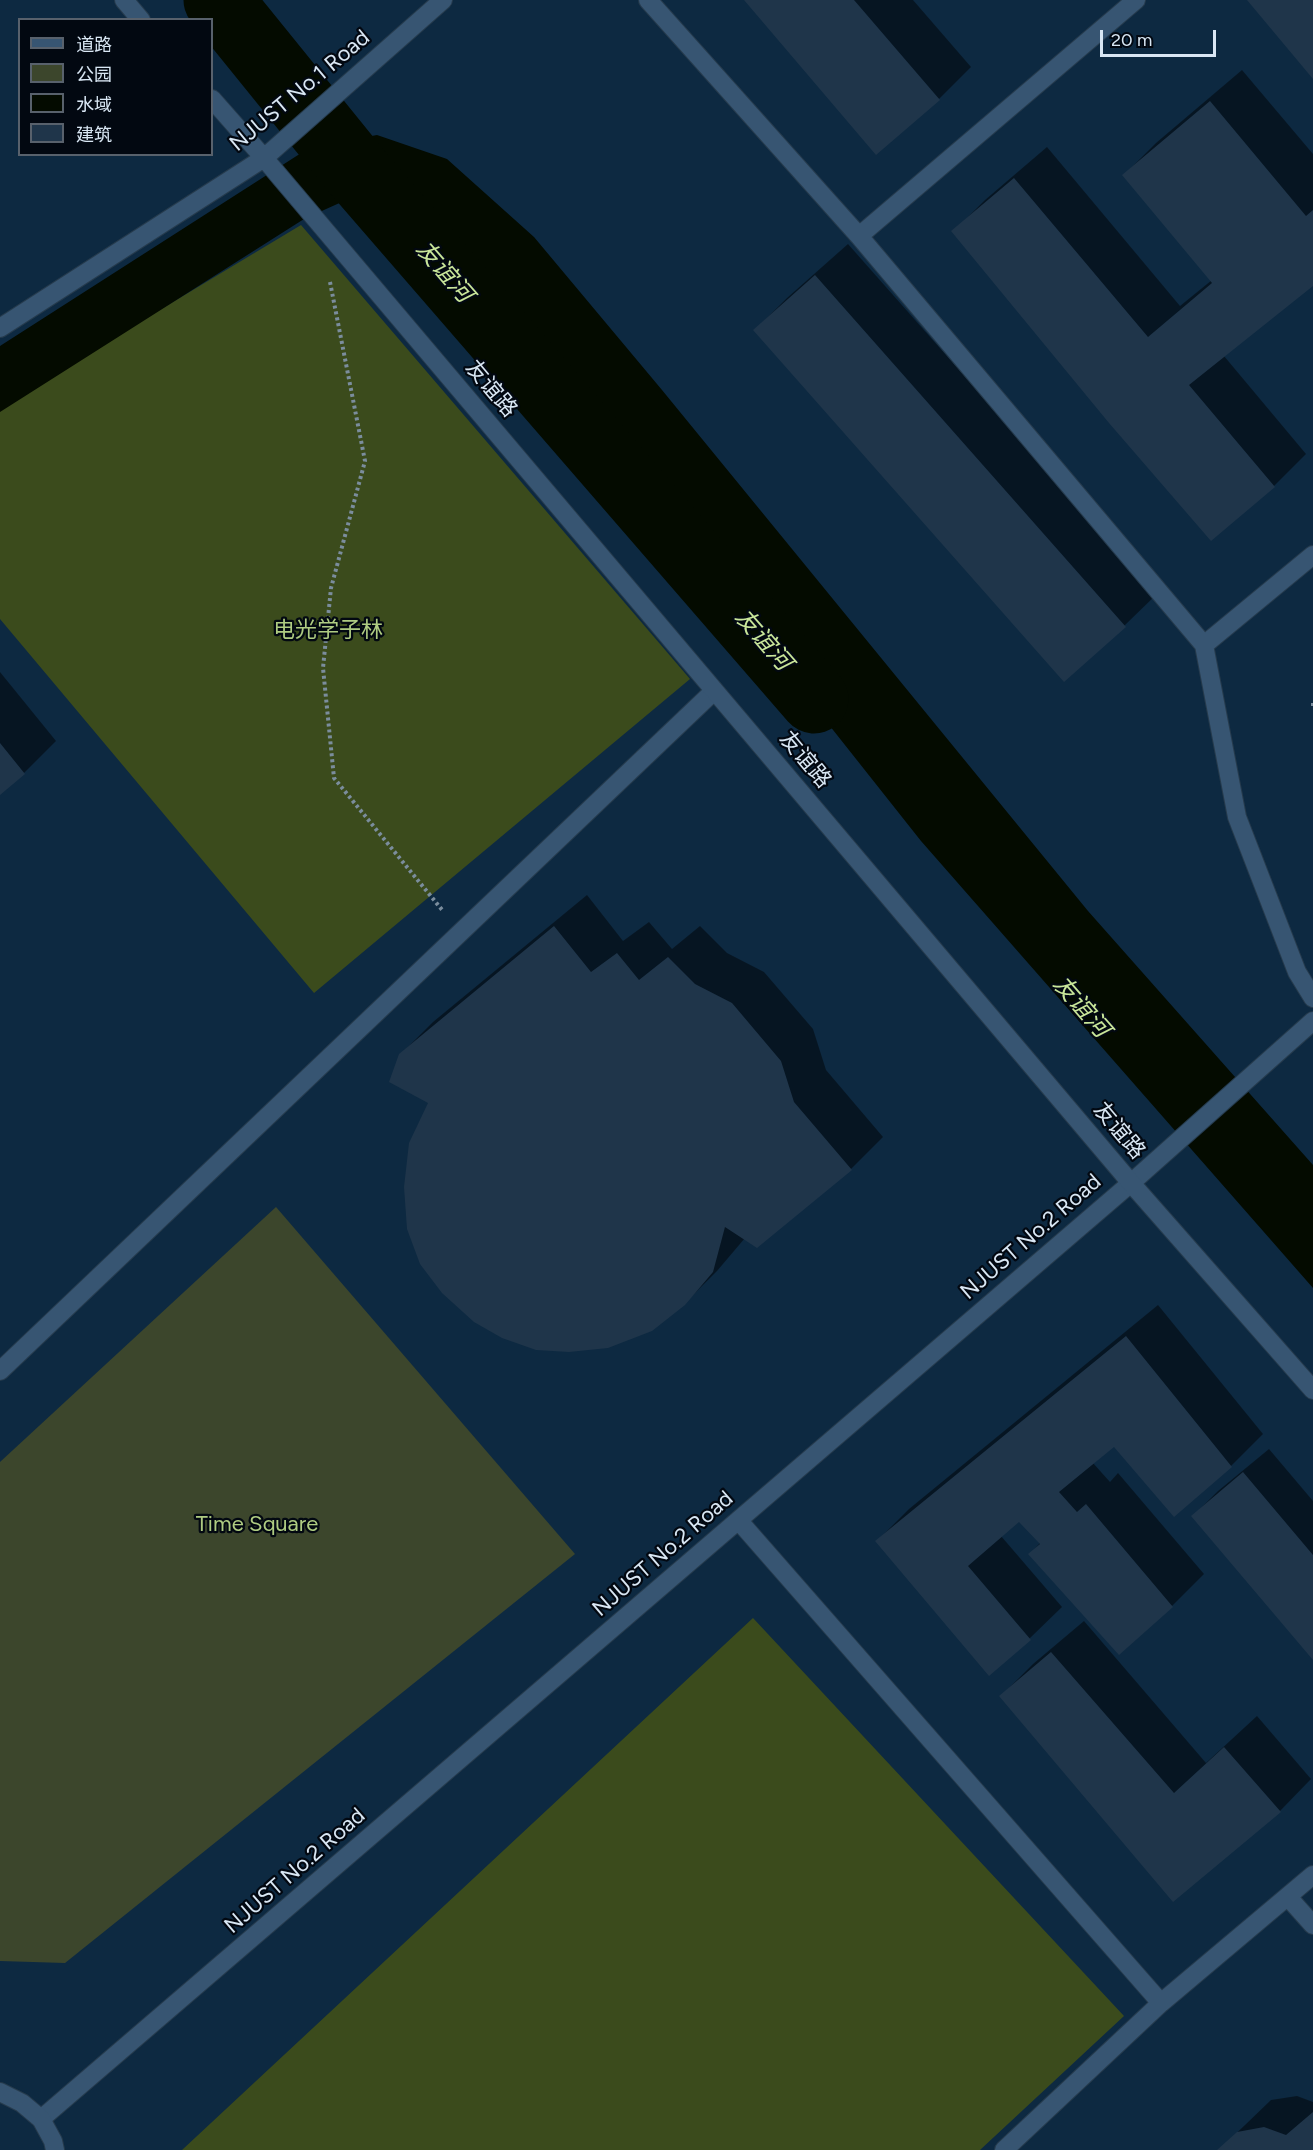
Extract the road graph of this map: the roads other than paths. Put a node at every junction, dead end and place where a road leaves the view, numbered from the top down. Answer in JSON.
{"nodes":[{"id":1,"x":124,"y":0,"type":"edge"},
{"id":2,"x":443,"y":0,"type":"edge"},
{"id":3,"x":648,"y":0,"type":"edge"},
{"id":4,"x":1136,"y":0,"type":"edge"},
{"id":5,"x":139,"y":18,"type":"edge"},
{"id":6,"x":213,"y":100,"type":"edge"},
{"id":7,"x":264,"y":158,"type":"junction"},
{"id":8,"x":859,"y":236,"type":"junction"},
{"id":9,"x":0,"y":328,"type":"edge"},
{"id":10,"x":1313,"y":555,"type":"edge"},
{"id":11,"x":1204,"y":645,"type":"junction"},
{"id":12,"x":714,"y":691,"type":"junction"},
{"id":13,"x":1313,"y":998,"type":"edge"},
{"id":14,"x":1313,"y":1021,"type":"edge"},
{"id":15,"x":1131,"y":1183,"type":"junction"},
{"id":16,"x":0,"y":1371,"type":"edge"},
{"id":17,"x":1313,"y":1390,"type":"edge"},
{"id":18,"x":739,"y":1521,"type":"junction"},
{"id":19,"x":1313,"y":1875,"type":"edge"},
{"id":20,"x":1288,"y":1897,"type":"junction"},
{"id":21,"x":1313,"y":1925,"type":"edge"},
{"id":22,"x":1161,"y":2003,"type":"junction"},
{"id":23,"x":0,"y":2092,"type":"edge"},
{"id":24,"x":41,"y":2119,"type":"junction"},
{"id":25,"x":55,"y":2150,"type":"edge"},
{"id":26,"x":1004,"y":2150,"type":"edge"}],
"edges":[{"from":1,"to":5,"type":"street"},
{"from":2,"to":7,"type":"street","name":"NJUST No.1 Road"},
{"from":3,"to":8,"type":"street"},
{"from":4,"to":8,"type":"street"},
{"from":6,"to":7,"type":"street","name":"友谊路"},
{"from":7,"to":9,"type":"street","name":"NJUST No.1 Road"},
{"from":7,"to":12,"type":"street","name":"友谊路"},
{"from":8,"to":11,"type":"street"},
{"from":10,"to":11,"type":"street"},
{"from":11,"to":13,"type":"street"},
{"from":12,"to":15,"type":"street","name":"友谊路"},
{"from":12,"to":16,"type":"street"},
{"from":14,"to":15,"type":"street","name":"NJUST No.2 Road"},
{"from":15,"to":17,"type":"street","name":"友谊路"},
{"from":15,"to":18,"type":"street","name":"NJUST No.2 Road"},
{"from":18,"to":22,"type":"street"},
{"from":18,"to":24,"type":"street","name":"NJUST No.2 Road"},
{"from":19,"to":20,"type":"street"},
{"from":20,"to":21,"type":"street"},
{"from":20,"to":22,"type":"street"},
{"from":22,"to":26,"type":"street"},
{"from":23,"to":24,"type":"street"},
{"from":24,"to":25,"type":"street"}]}
